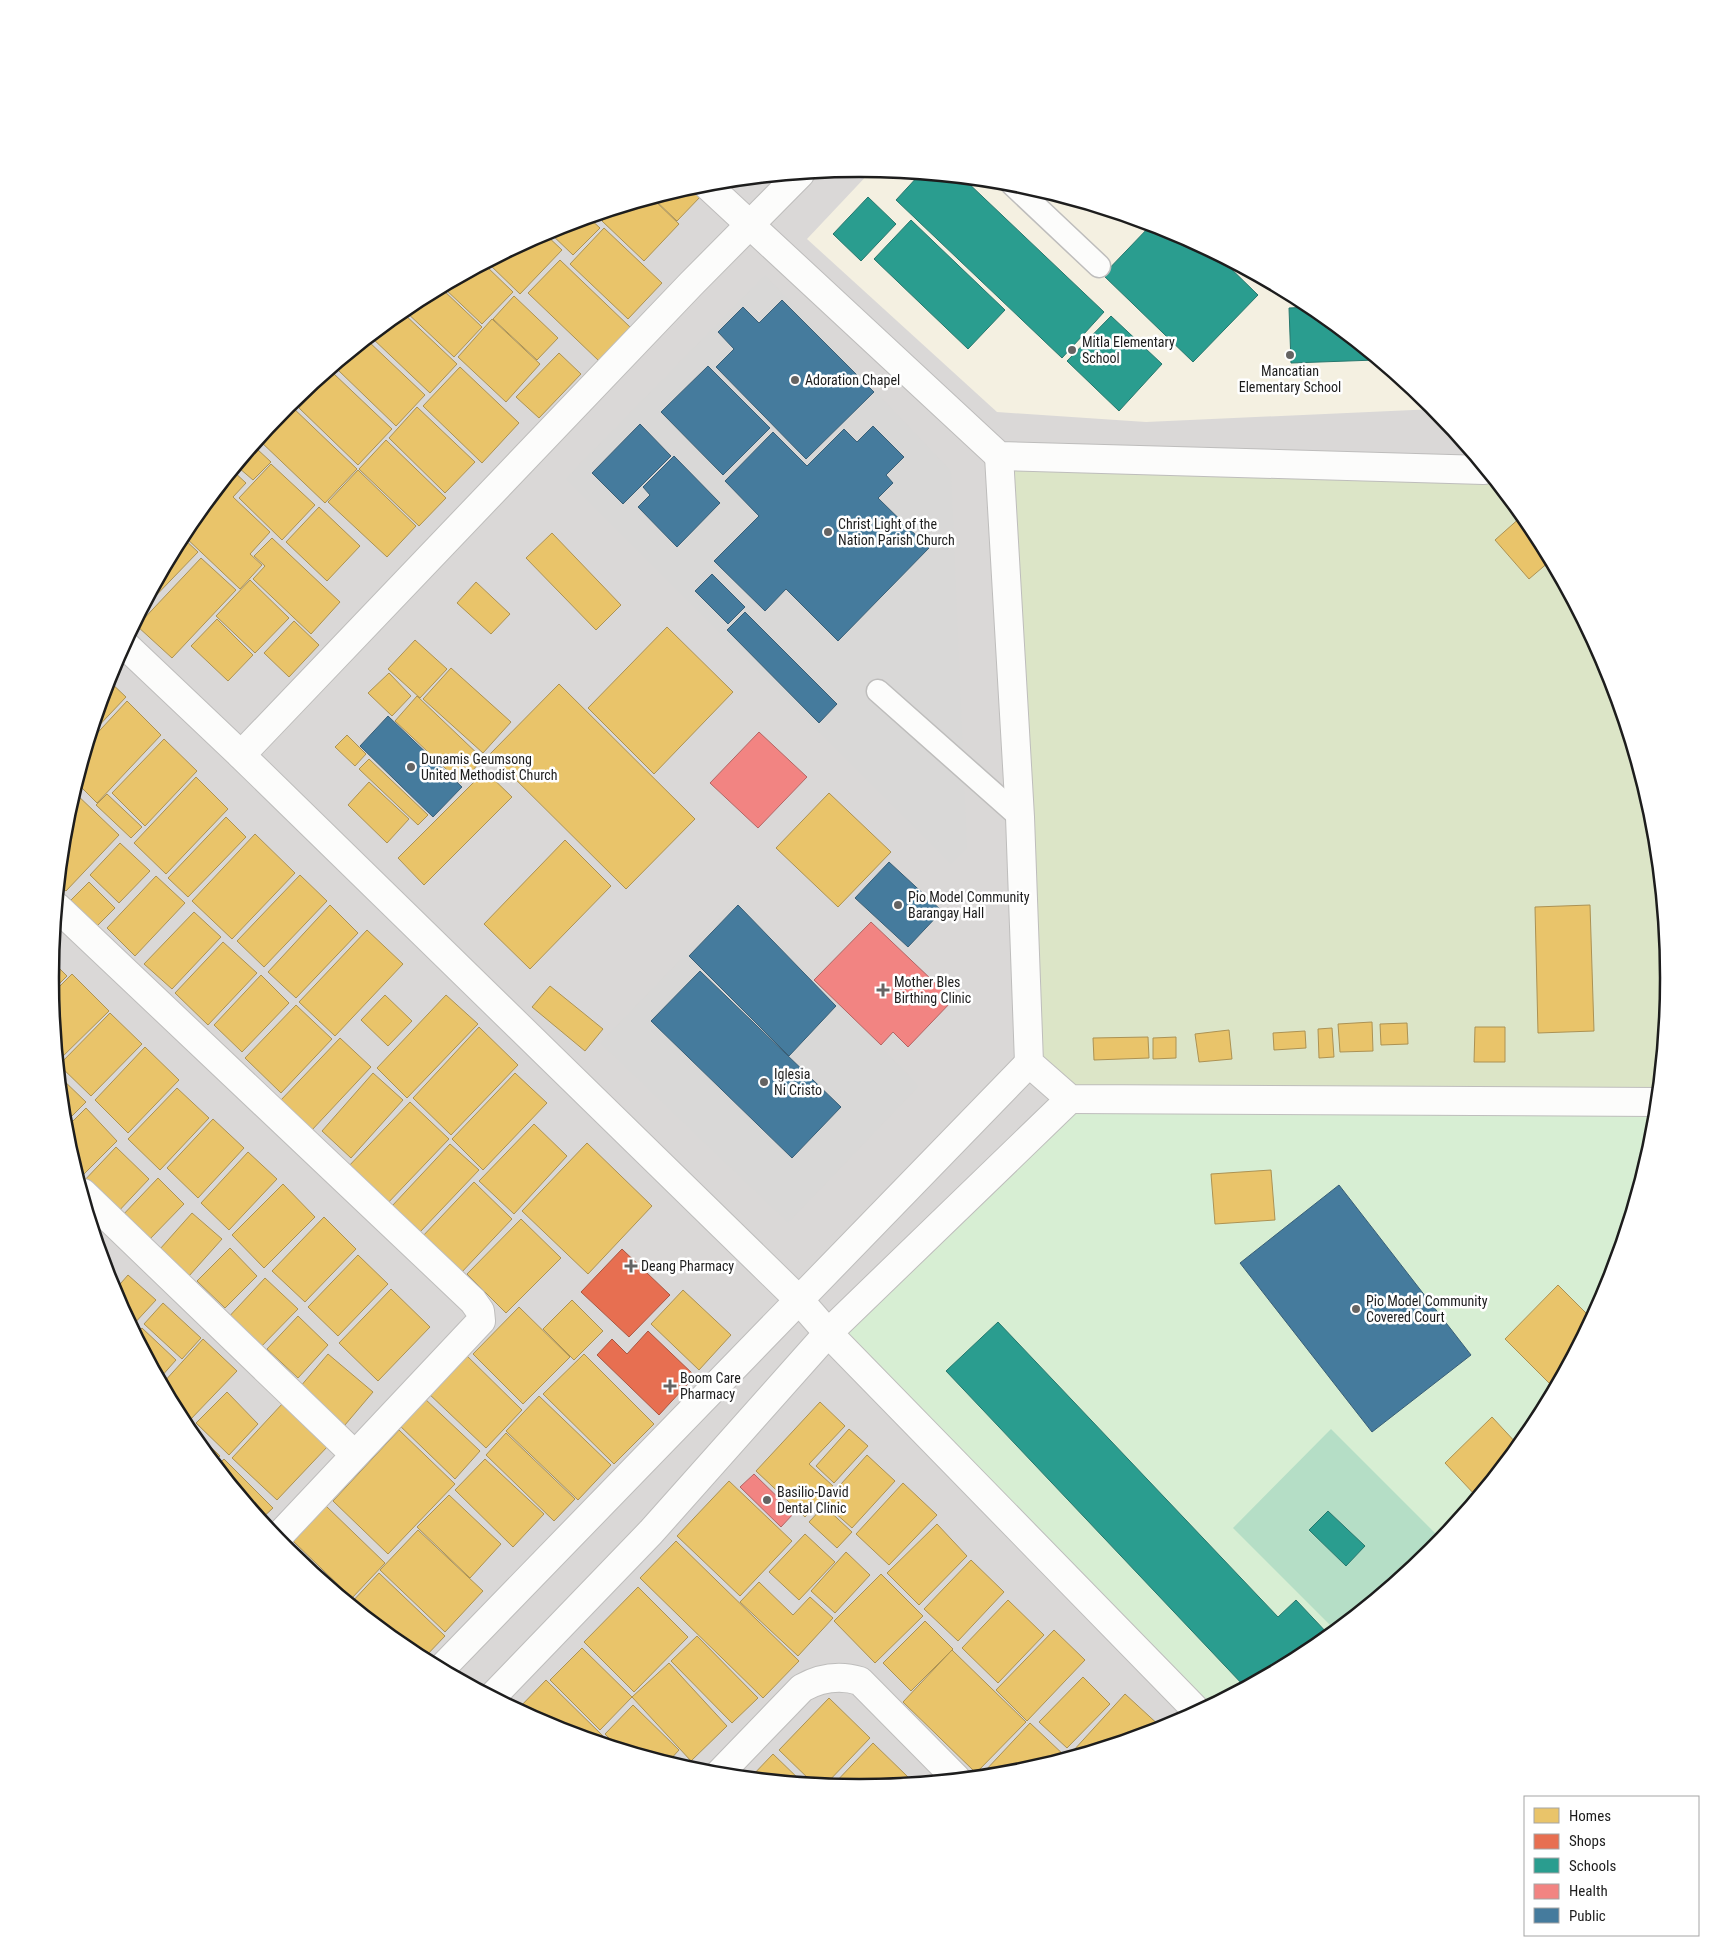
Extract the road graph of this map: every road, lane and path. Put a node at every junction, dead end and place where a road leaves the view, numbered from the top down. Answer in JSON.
{"nodes":[{"id":1,"x":794,"y":180,"type":"edge"},
{"id":2,"x":713,"y":191,"type":"edge"},
{"id":3,"x":1022,"y":194,"type":"edge"},
{"id":4,"x":748,"y":225,"type":"junction"},
{"id":5,"x":1099,"y":266,"type":"dead end"},
{"id":6,"x":1000,"y":456,"type":"junction"},
{"id":7,"x":1478,"y":470,"type":"edge"},
{"id":8,"x":130,"y":650,"type":"edge"},
{"id":9,"x":878,"y":691,"type":"dead end"},
{"id":10,"x":241,"y":755,"type":"junction"},
{"id":11,"x":1020,"y":817,"type":"junction"},
{"id":12,"x":62,"y":911,"type":"edge"},
{"id":13,"x":1029,"y":1062,"type":"junction"},
{"id":14,"x":1070,"y":1099,"type":"junction"},
{"id":15,"x":1650,"y":1102,"type":"edge"},
{"id":16,"x":91,"y":1200,"type":"edge"},
{"id":17,"x":800,"y":1301,"type":"junction"},
{"id":18,"x":828,"y":1334,"type":"junction"},
{"id":19,"x":354,"y":1454,"type":"junction"},
{"id":20,"x":282,"y":1532,"type":"edge"},
{"id":21,"x":447,"y":1663,"type":"edge"},
{"id":22,"x":497,"y":1692,"type":"edge"},
{"id":23,"x":1192,"y":1706,"type":"edge"},
{"id":24,"x":726,"y":1767,"type":"edge"},
{"id":25,"x":951,"y":1773,"type":"edge"}],
"edges":[{"from":1,"to":4,"type":"street"},
{"from":2,"to":4,"type":"street"},
{"from":3,"to":5,"type":"lane"},
{"from":4,"to":6,"type":"street"},
{"from":4,"to":10,"type":"street"},
{"from":6,"to":7,"type":"street"},
{"from":6,"to":11,"type":"street"},
{"from":8,"to":10,"type":"street"},
{"from":9,"to":11,"type":"lane"},
{"from":10,"to":17,"type":"street"},
{"from":11,"to":13,"type":"street"},
{"from":12,"to":19,"type":"street"},
{"from":13,"to":14,"type":"street"},
{"from":13,"to":17,"type":"street"},
{"from":14,"to":15,"type":"street"},
{"from":14,"to":18,"type":"street"},
{"from":16,"to":19,"type":"street"},
{"from":17,"to":18,"type":"street"},
{"from":17,"to":21,"type":"street"},
{"from":18,"to":22,"type":"street"},
{"from":18,"to":23,"type":"street"},
{"from":19,"to":20,"type":"street"},
{"from":24,"to":25,"type":"street"}]}
